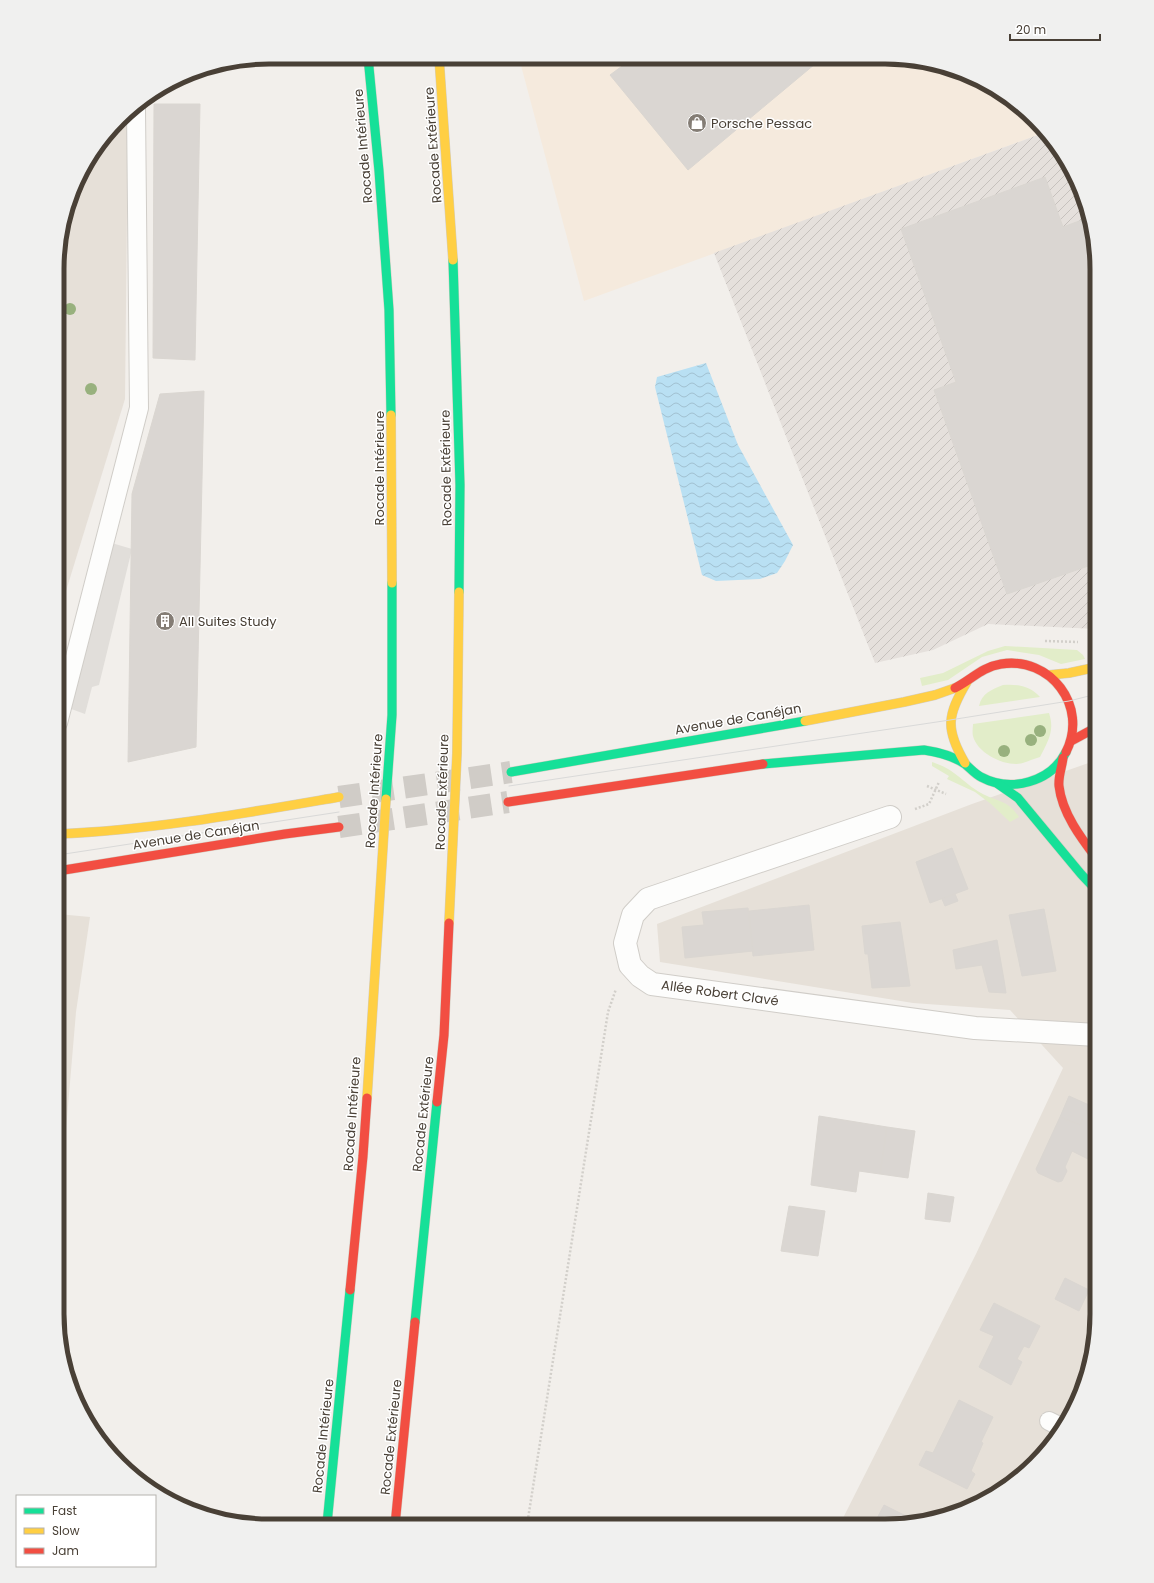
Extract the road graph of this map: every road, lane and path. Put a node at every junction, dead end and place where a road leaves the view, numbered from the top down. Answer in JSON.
{"nodes":[{"id":1,"x":369,"y":64,"type":"edge"},
{"id":2,"x":440,"y":64,"type":"edge"},
{"id":3,"x":448,"y":68,"type":"dead end"},
{"id":4,"x":442,"y":78,"type":"junction"},
{"id":5,"x":136,"y":113,"type":"edge"},
{"id":6,"x":1090,"y":668,"type":"edge"},
{"id":7,"x":1049,"y":675,"type":"junction"},
{"id":8,"x":967,"y":682,"type":"junction"},
{"id":9,"x":64,"y":700,"type":"edge"},
{"id":10,"x":1090,"y":731,"type":"edge"},
{"id":11,"x":1071,"y":741,"type":"junction"},
{"id":12,"x":1063,"y":758,"type":"junction"},
{"id":13,"x":965,"y":764,"type":"junction"},
{"id":14,"x":511,"y":772,"type":"tunnel mouth"},
{"id":15,"x":934,"y":777,"type":"dead end"},
{"id":16,"x":998,"y":784,"type":"junction"},
{"id":17,"x":927,"y":786,"type":"dead end"},
{"id":18,"x":936,"y":789,"type":"junction"},
{"id":19,"x":946,"y":794,"type":"dead end"},
{"id":20,"x":339,"y":797,"type":"tunnel mouth"},
{"id":21,"x":508,"y":802,"type":"tunnel mouth"},
{"id":22,"x":890,"y":817,"type":"joint"},
{"id":23,"x":339,"y":827,"type":"tunnel mouth"},
{"id":24,"x":64,"y":834,"type":"edge"},
{"id":25,"x":1090,"y":849,"type":"edge"},
{"id":26,"x":64,"y":870,"type":"edge"},
{"id":27,"x":1090,"y":884,"type":"edge"},
{"id":28,"x":630,"y":965,"type":"junction"},
{"id":29,"x":1090,"y":1035,"type":"edge"},
{"id":30,"x":327,"y":1519,"type":"edge"},
{"id":31,"x":396,"y":1519,"type":"edge"},
{"id":32,"x":528,"y":1519,"type":"edge"}],
"edges":[{"from":1,"to":30,"type":"main road","name":"Rocade Intérieure"},
{"from":2,"to":4,"type":"main road","name":"Rocade Extérieure"},
{"from":3,"to":4,"type":"main road"},
{"from":4,"to":31,"type":"main road","name":"Rocade Extérieure"},
{"from":5,"to":9,"type":"lane"},
{"from":6,"to":7,"type":"main road"},
{"from":7,"to":8,"type":"main road","name":"Avenue de Canéjan"},
{"from":7,"to":11,"type":"main road","name":"Avenue de Canéjan"},
{"from":8,"to":13,"type":"main road","name":"Avenue de Canéjan"},
{"from":8,"to":14,"type":"main road","name":"Avenue de Canéjan"},
{"from":10,"to":11,"type":"main road"},
{"from":11,"to":12,"type":"main road","name":"Avenue de Canéjan"},
{"from":12,"to":16,"type":"main road","name":"Avenue de Canéjan"},
{"from":12,"to":25,"type":"main road"},
{"from":13,"to":16,"type":"main road","name":"Avenue de Canéjan"},
{"from":13,"to":21,"type":"main road","name":"Avenue de Canéjan"},
{"from":15,"to":18,"type":"path"},
{"from":16,"to":27,"type":"main road"},
{"from":17,"to":18,"type":"path"},
{"from":18,"to":19,"type":"path"},
{"from":18,"to":22,"type":"path"},
{"from":20,"to":24,"type":"main road","name":"Avenue de Canéjan"},
{"from":22,"to":28,"type":"street"},
{"from":23,"to":26,"type":"main road","name":"Avenue de Canéjan"},
{"from":28,"to":29,"type":"street","name":"Allée Robert Clavé"},
{"from":28,"to":32,"type":"path"}]}
